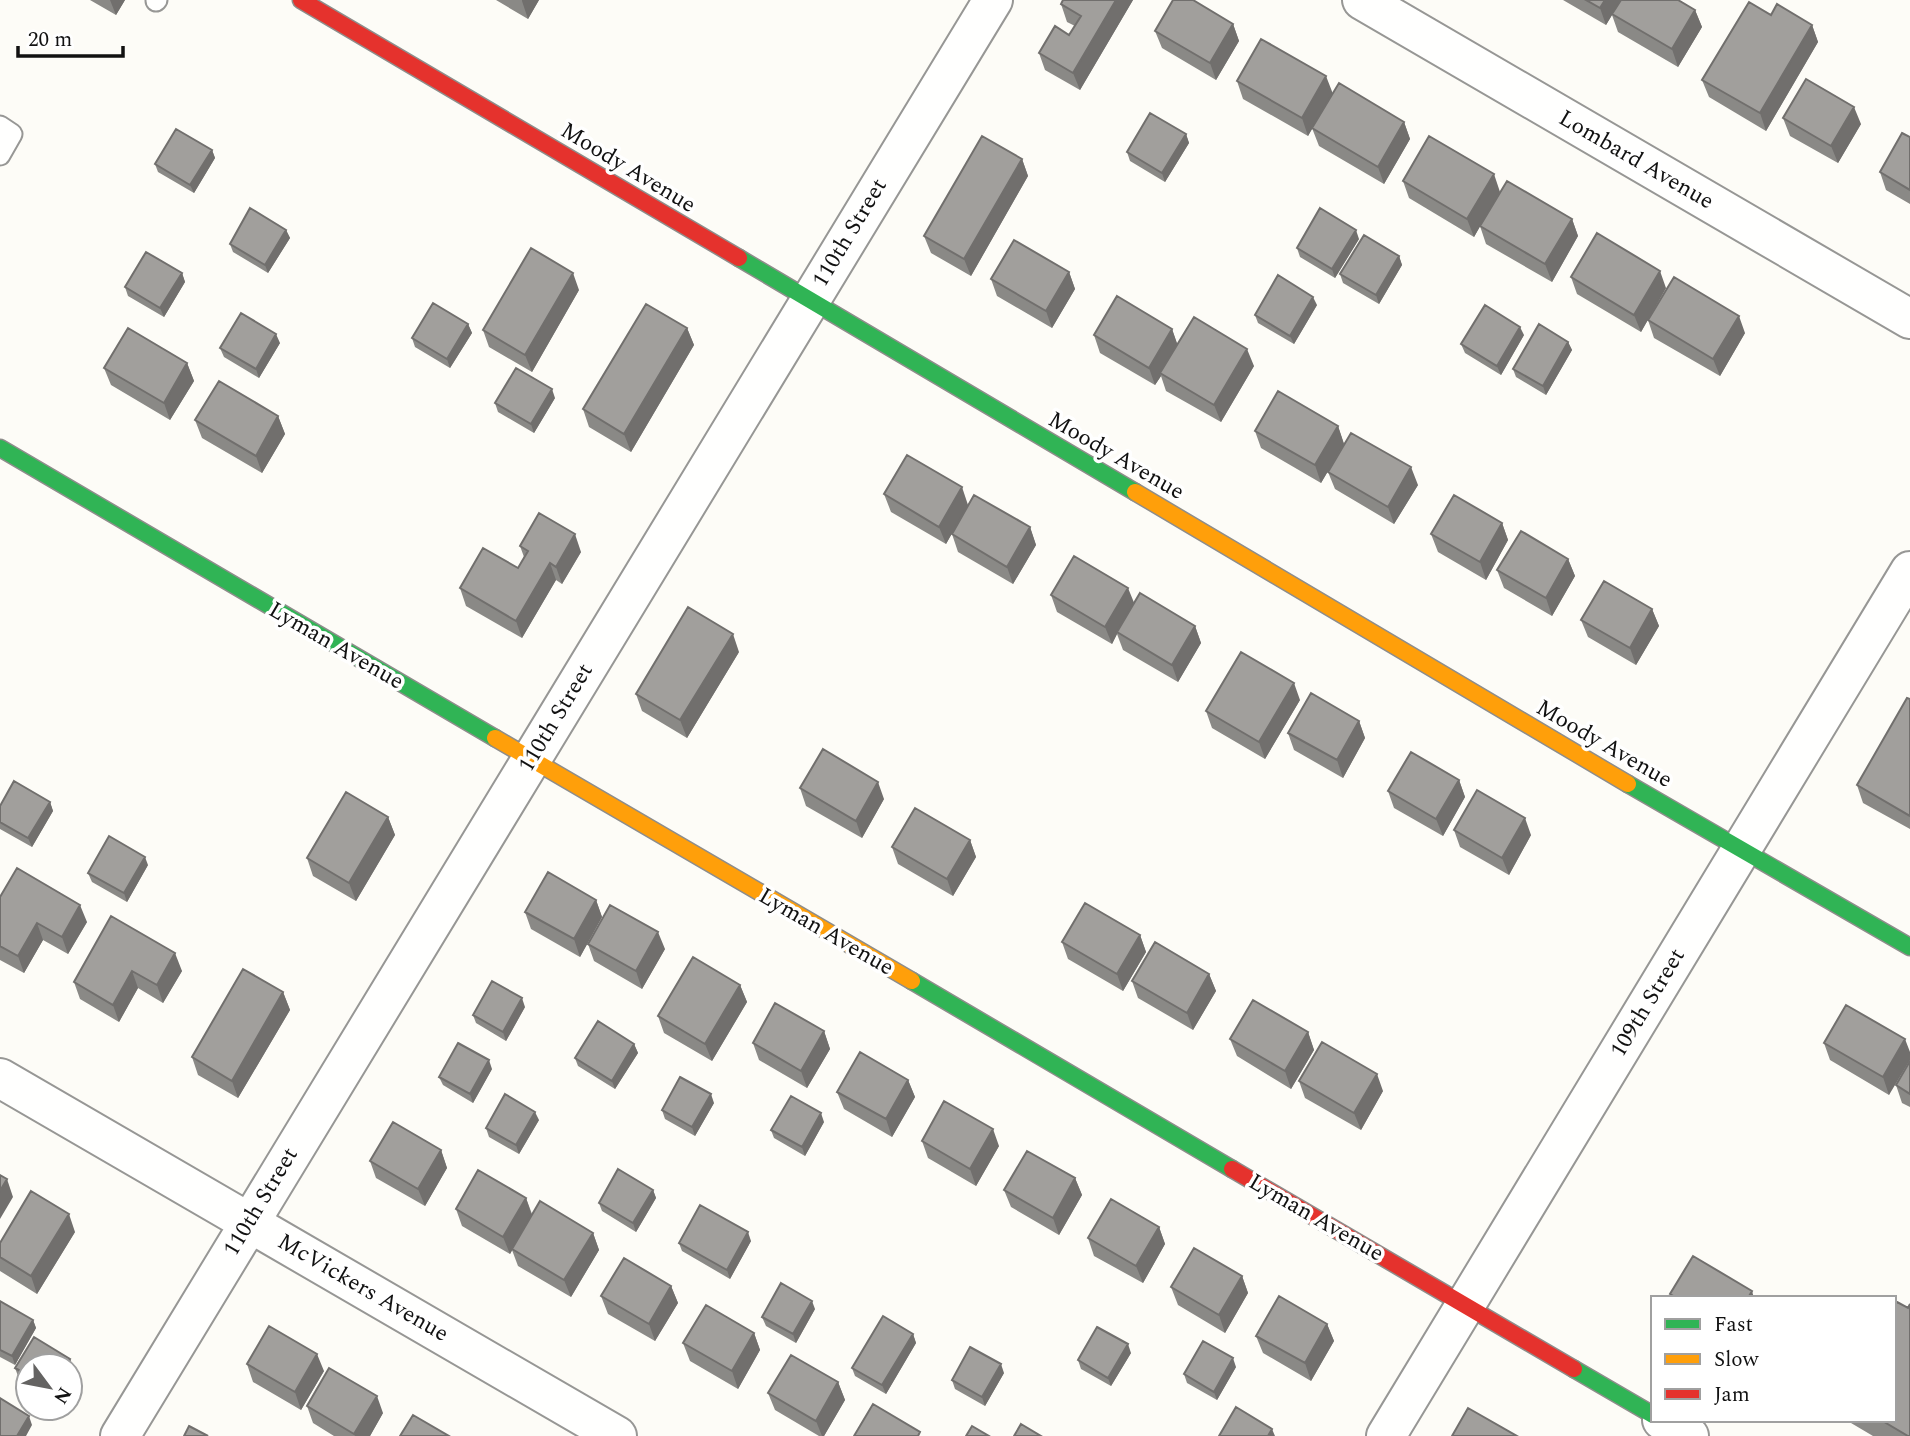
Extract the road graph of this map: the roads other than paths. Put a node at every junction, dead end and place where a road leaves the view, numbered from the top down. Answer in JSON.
{"nodes":[{"id":1,"x":301,"y":0,"type":"edge"},
{"id":2,"x":993,"y":0,"type":"edge"},
{"id":3,"x":1362,"y":0,"type":"edge"},
{"id":4,"x":0,"y":126,"type":"edge"},
{"id":5,"x":0,"y":155,"type":"edge"},
{"id":6,"x":808,"y":301,"type":"junction"},
{"id":7,"x":1910,"y":319,"type":"edge"},
{"id":8,"x":0,"y":448,"type":"edge"},
{"id":9,"x":1910,"y":571,"type":"edge"},
{"id":10,"x":531,"y":760,"type":"junction"},
{"id":11,"x":1741,"y":850,"type":"junction"},
{"id":12,"x":1910,"y":947,"type":"edge"},
{"id":13,"x":0,"y":1077,"type":"edge"},
{"id":14,"x":249,"y":1222,"type":"junction"},
{"id":15,"x":1465,"y":1305,"type":"junction"},
{"id":16,"x":1651,"y":1414,"type":"edge"},
{"id":17,"x":1665,"y":1422,"type":"edge"},
{"id":18,"x":120,"y":1436,"type":"edge"},
{"id":19,"x":617,"y":1436,"type":"edge"},
{"id":20,"x":1386,"y":1436,"type":"edge"},
{"id":21,"x":1689,"y":1436,"type":"edge"}],
"edges":[{"from":1,"to":6,"type":"street","name":"Moody Avenue"},
{"from":2,"to":6,"type":"street","name":"110th Street"},
{"from":3,"to":7,"type":"street","name":"Lombard Avenue"},
{"from":4,"to":5,"type":"lane"},
{"from":6,"to":10,"type":"street","name":"110th Street"},
{"from":6,"to":11,"type":"street","name":"Moody Avenue"},
{"from":8,"to":10,"type":"street","name":"Lyman Avenue"},
{"from":9,"to":11,"type":"street","name":"109th Street"},
{"from":10,"to":14,"type":"street","name":"110th Street"},
{"from":10,"to":15,"type":"street","name":"Lyman Avenue"},
{"from":11,"to":12,"type":"street","name":"Moody Avenue"},
{"from":11,"to":15,"type":"street","name":"109th Street"},
{"from":13,"to":14,"type":"street","name":"McVickers Avenue"},
{"from":14,"to":18,"type":"street","name":"110th Street"},
{"from":14,"to":19,"type":"street","name":"McVickers Avenue"},
{"from":15,"to":16,"type":"street","name":"Lyman Avenue"},
{"from":15,"to":20,"type":"street","name":"109th Street"},
{"from":17,"to":21,"type":"street"}]}
